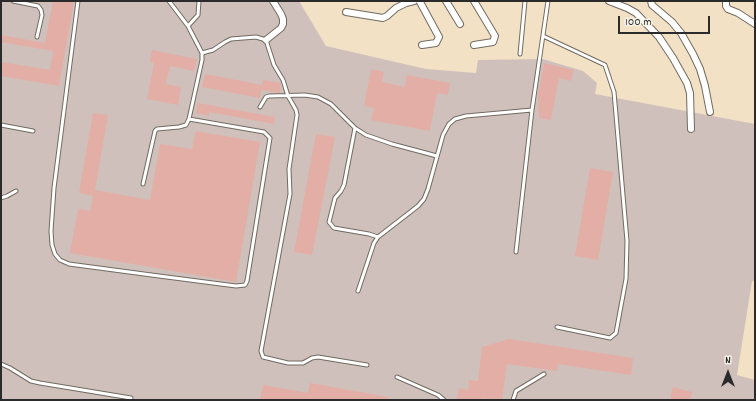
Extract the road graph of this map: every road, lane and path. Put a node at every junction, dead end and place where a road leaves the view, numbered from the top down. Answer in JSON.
{"nodes":[{"id":1,"x":13,"y":1,"type":"edge"},
{"id":2,"x":78,"y":1,"type":"edge"},
{"id":3,"x":170,"y":1,"type":"edge"},
{"id":4,"x":199,"y":1,"type":"edge"},
{"id":5,"x":273,"y":1,"type":"edge"},
{"id":6,"x":419,"y":1,"type":"edge"},
{"id":7,"x":446,"y":1,"type":"edge"},
{"id":8,"x":474,"y":1,"type":"edge"},
{"id":9,"x":525,"y":1,"type":"edge"},
{"id":10,"x":548,"y":1,"type":"edge"},
{"id":11,"x":609,"y":1,"type":"edge"},
{"id":12,"x":651,"y":1,"type":"edge"},
{"id":13,"x":726,"y":1,"type":"edge"},
{"id":14,"x":346,"y":12,"type":"dead end"},
{"id":15,"x":460,"y":24,"type":"dead end"},
{"id":16,"x":755,"y":24,"type":"edge"},
{"id":17,"x":188,"y":26,"type":"junction"},
{"id":18,"x":37,"y":36,"type":"dead end"},
{"id":19,"x":543,"y":36,"type":"junction"},
{"id":20,"x":266,"y":40,"type":"junction"},
{"id":21,"x":422,"y":45,"type":"dead end"},
{"id":22,"x":474,"y":45,"type":"dead end"},
{"id":23,"x":202,"y":53,"type":"junction"},
{"id":24,"x":520,"y":54,"type":"dead end"},
{"id":25,"x":288,"y":96,"type":"junction"},
{"id":26,"x":260,"y":107,"type":"dead end"},
{"id":27,"x":532,"y":110,"type":"junction"},
{"id":28,"x":710,"y":112,"type":"dead end"},
{"id":29,"x":189,"y":119,"type":"junction"},
{"id":30,"x":1,"y":125,"type":"edge"},
{"id":31,"x":355,"y":128,"type":"junction"},
{"id":32,"x":692,"y":129,"type":"dead end"},
{"id":33,"x":33,"y":132,"type":"dead end"},
{"id":34,"x":437,"y":156,"type":"junction"},
{"id":35,"x":143,"y":184,"type":"dead end"},
{"id":36,"x":16,"y":191,"type":"dead end"},
{"id":37,"x":1,"y":198,"type":"edge"},
{"id":38,"x":378,"y":237,"type":"junction"},
{"id":39,"x":516,"y":252,"type":"dead end"},
{"id":40,"x":358,"y":291,"type":"dead end"},
{"id":41,"x":557,"y":327,"type":"dead end"},
{"id":42,"x":1,"y":364,"type":"edge"},
{"id":43,"x":368,"y":365,"type":"dead end"},
{"id":44,"x":544,"y":374,"type":"dead end"},
{"id":45,"x":397,"y":377,"type":"dead end"},
{"id":46,"x":131,"y":398,"type":"dead end"},
{"id":47,"x":444,"y":400,"type":"edge"},
{"id":48,"x":513,"y":400,"type":"edge"}],
"edges":[{"from":1,"to":18,"type":"lane"},
{"from":2,"to":29,"type":"lane"},
{"from":3,"to":17,"type":"lane"},
{"from":4,"to":17,"type":"lane"},
{"from":5,"to":20,"type":"street"},
{"from":6,"to":14,"type":"street"},
{"from":6,"to":21,"type":"street"},
{"from":7,"to":15,"type":"street"},
{"from":8,"to":22,"type":"street"},
{"from":9,"to":24,"type":"lane"},
{"from":10,"to":19,"type":"lane"},
{"from":11,"to":32,"type":"street"},
{"from":12,"to":28,"type":"street"},
{"from":13,"to":16,"type":"street"},
{"from":17,"to":23,"type":"lane"},
{"from":19,"to":27,"type":"lane"},
{"from":19,"to":41,"type":"lane"},
{"from":20,"to":23,"type":"lane"},
{"from":20,"to":25,"type":"lane"},
{"from":23,"to":29,"type":"lane"},
{"from":25,"to":26,"type":"lane"},
{"from":25,"to":31,"type":"lane"},
{"from":25,"to":43,"type":"lane"},
{"from":27,"to":34,"type":"lane"},
{"from":27,"to":39,"type":"lane"},
{"from":29,"to":35,"type":"lane"},
{"from":30,"to":33,"type":"lane"},
{"from":31,"to":34,"type":"lane"},
{"from":31,"to":38,"type":"lane"},
{"from":34,"to":38,"type":"lane"},
{"from":36,"to":37,"type":"lane"},
{"from":38,"to":40,"type":"lane"},
{"from":42,"to":46,"type":"lane"},
{"from":44,"to":48,"type":"lane"},
{"from":45,"to":47,"type":"lane"}]}
